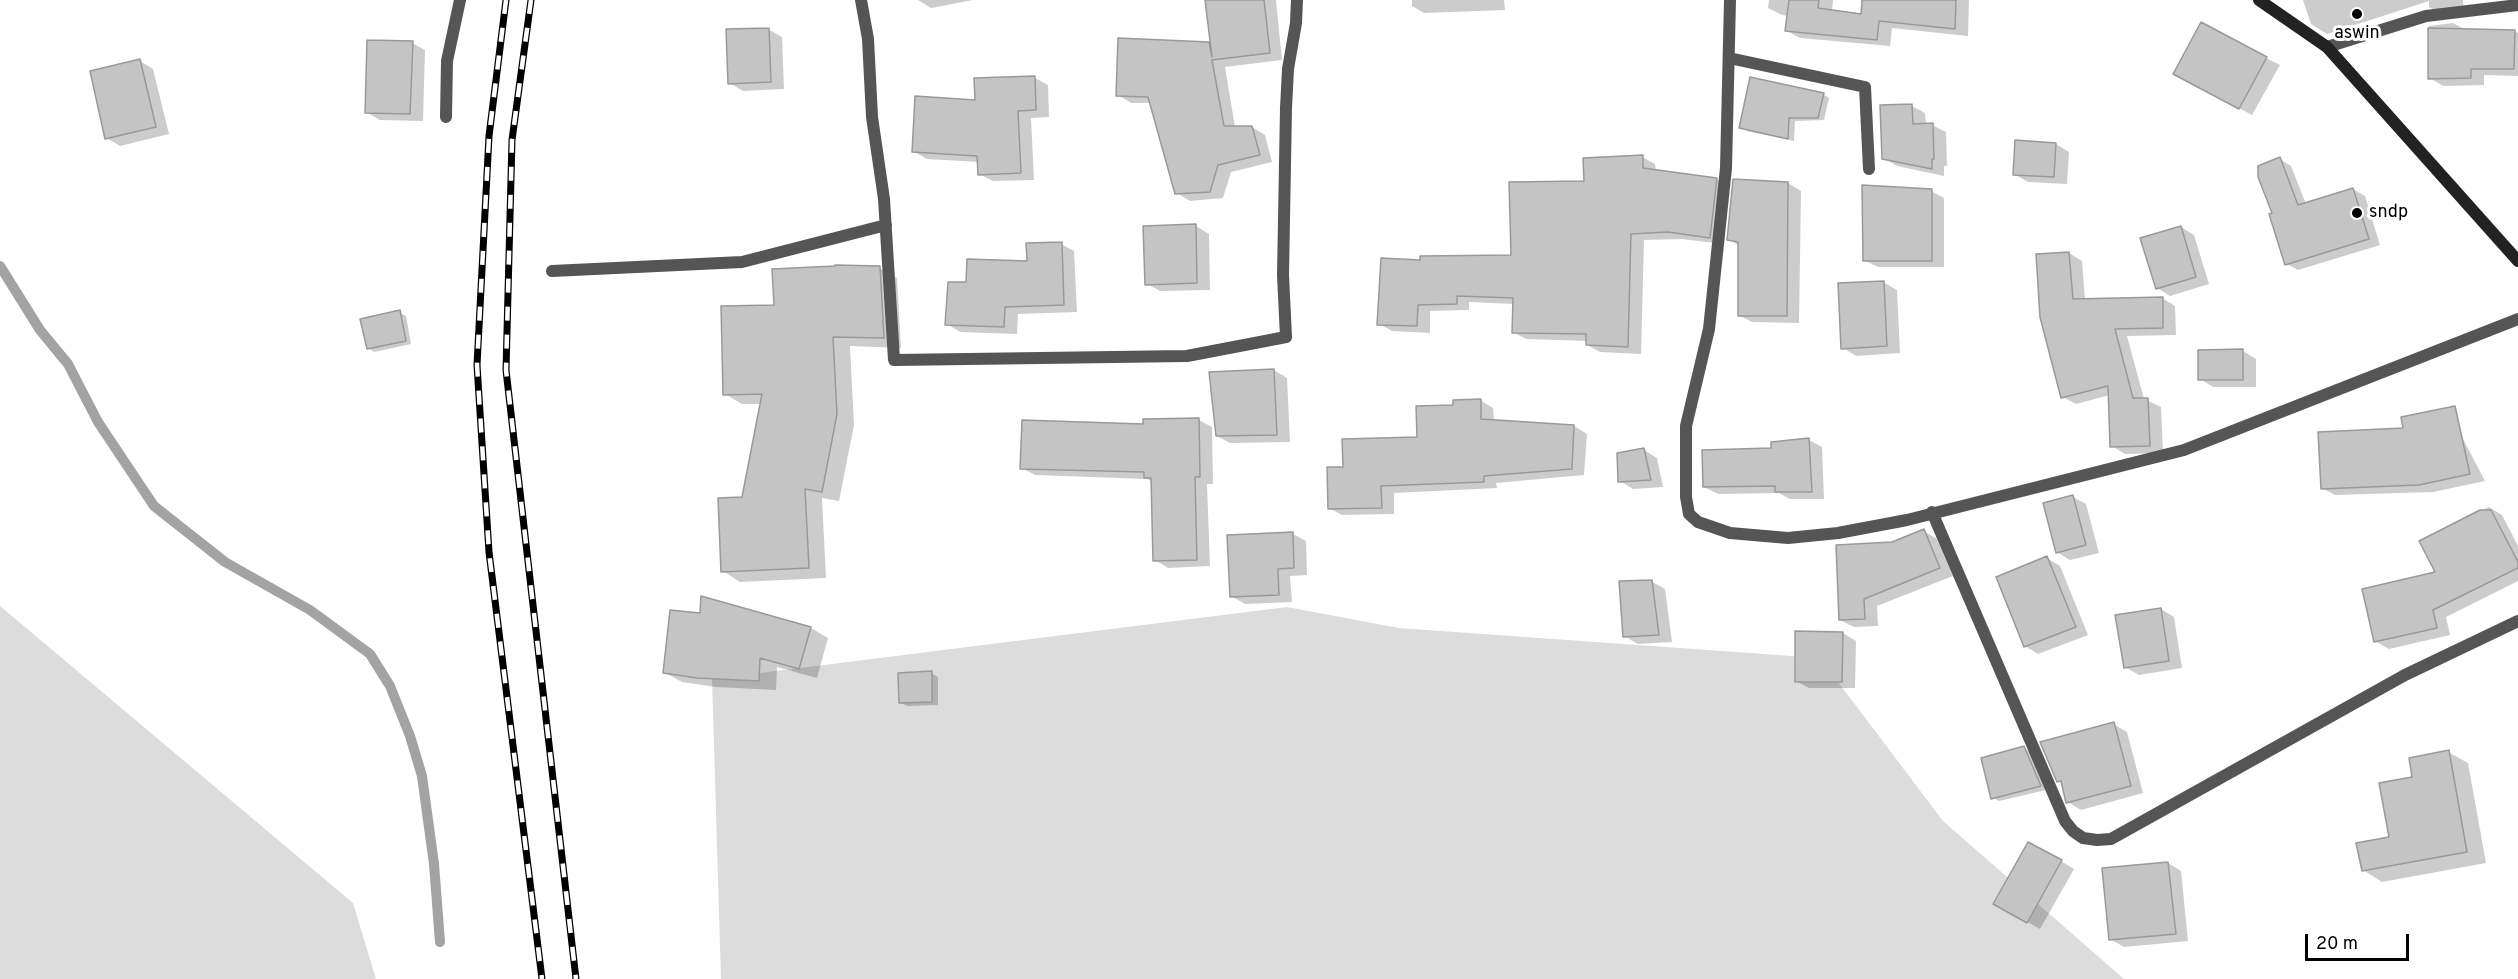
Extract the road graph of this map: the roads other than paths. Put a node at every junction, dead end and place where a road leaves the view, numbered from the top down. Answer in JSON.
{"nodes":[{"id":1,"x":460,"y":0,"type":"edge"},
{"id":2,"x":861,"y":0,"type":"edge"},
{"id":3,"x":1297,"y":0,"type":"edge"},
{"id":4,"x":1730,"y":0,"type":"edge"},
{"id":5,"x":2259,"y":0,"type":"edge"},
{"id":6,"x":2273,"y":5,"type":"edge"},
{"id":7,"x":2518,"y":5,"type":"edge"},
{"id":8,"x":2327,"y":47,"type":"junction"},
{"id":9,"x":1729,"y":58,"type":"junction"},
{"id":10,"x":446,"y":117,"type":"dead end"},
{"id":11,"x":1869,"y":169,"type":"dead end"},
{"id":12,"x":886,"y":225,"type":"junction"},
{"id":13,"x":2518,"y":261,"type":"edge"},
{"id":14,"x":552,"y":272,"type":"dead end"},
{"id":15,"x":2518,"y":319,"type":"edge"},
{"id":16,"x":1932,"y":512,"type":"junction"},
{"id":17,"x":2518,"y":621,"type":"edge"}],
"edges":[{"from":1,"to":10,"type":"street"},
{"from":2,"to":12,"type":"street"},
{"from":3,"to":12,"type":"street"},
{"from":4,"to":9,"type":"street"},
{"from":5,"to":6,"type":"main road"},
{"from":6,"to":8,"type":"main road"},
{"from":7,"to":8,"type":"street"},
{"from":8,"to":13,"type":"main road"},
{"from":9,"to":11,"type":"street"},
{"from":9,"to":16,"type":"street"},
{"from":12,"to":14,"type":"street"},
{"from":15,"to":16,"type":"street"},
{"from":16,"to":17,"type":"street"}]}
